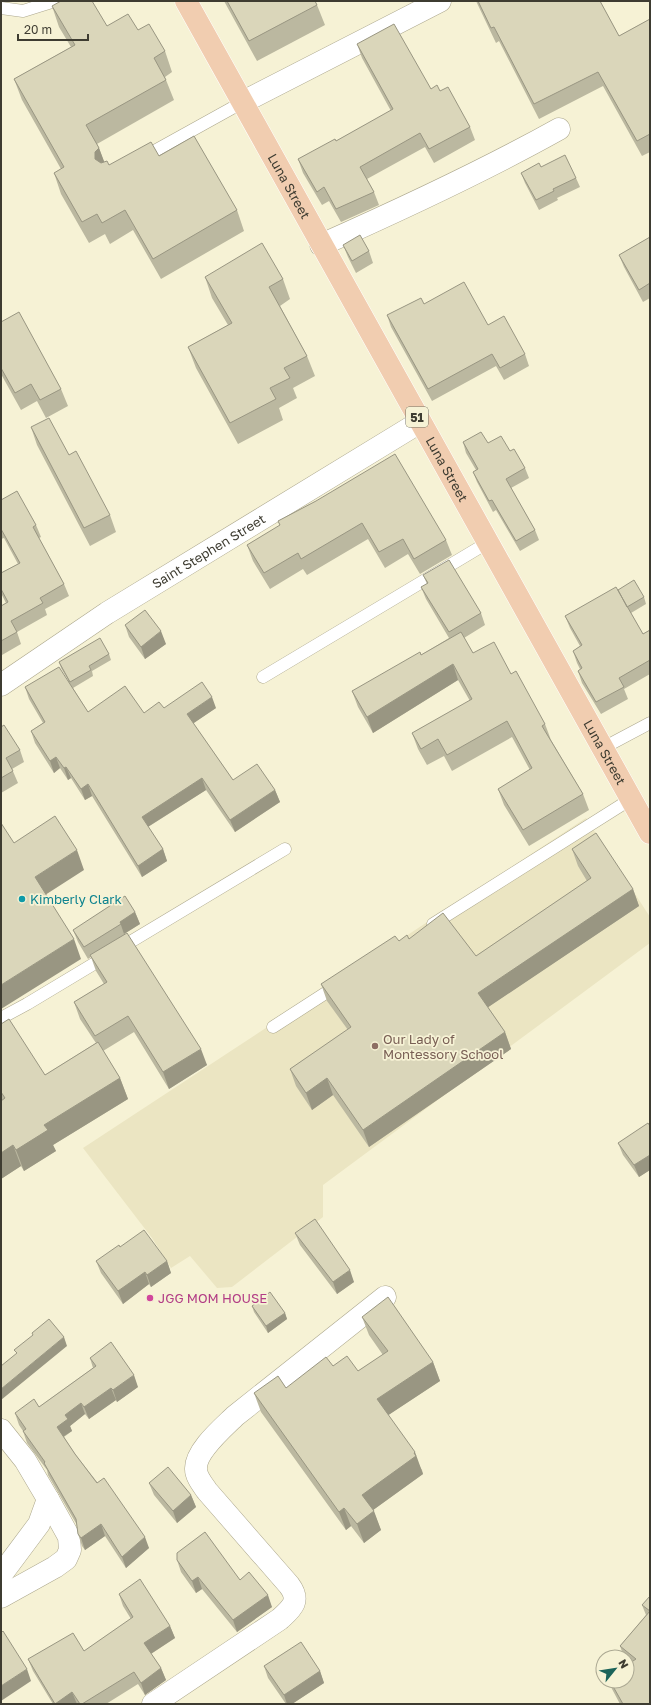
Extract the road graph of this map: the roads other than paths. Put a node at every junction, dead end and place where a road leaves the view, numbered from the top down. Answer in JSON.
{"nodes":[{"id":1,"x":55,"y":1,"type":"edge"},
{"id":2,"x":186,"y":1,"type":"edge"},
{"id":3,"x":440,"y":1,"type":"edge"},
{"id":4,"x":1,"y":8,"type":"edge"},
{"id":5,"x":243,"y":102,"type":"junction"},
{"id":6,"x":560,"y":129,"type":"dead end"},
{"id":7,"x":130,"y":165,"type":"edge"},
{"id":8,"x":321,"y":245,"type":"junction"},
{"id":9,"x":420,"y":422,"type":"junction"},
{"id":10,"x":487,"y":543,"type":"junction"},
{"id":11,"x":263,"y":677,"type":"dead end"},
{"id":12,"x":1,"y":685,"type":"edge"},
{"id":13,"x":650,"y":723,"type":"edge"},
{"id":14,"x":603,"y":748,"type":"junction"},
{"id":15,"x":631,"y":799,"type":"junction"},
{"id":16,"x":650,"y":833,"type":"edge"},
{"id":17,"x":285,"y":849,"type":"dead end"},
{"id":18,"x":425,"y":929,"type":"edge"},
{"id":19,"x":346,"y":980,"type":"edge"},
{"id":20,"x":1,"y":1018,"type":"edge"},
{"id":21,"x":273,"y":1027,"type":"dead end"},
{"id":22,"x":385,"y":1297,"type":"edge"},
{"id":23,"x":1,"y":1430,"type":"edge"},
{"id":24,"x":48,"y":1499,"type":"junction"},
{"id":25,"x":1,"y":1575,"type":"edge"},
{"id":26,"x":1,"y":1597,"type":"edge"},
{"id":27,"x":152,"y":1704,"type":"edge"}],
"edges":[{"from":1,"to":4,"type":"lane"},
{"from":2,"to":5,"type":"main road","name":"Luna Street","number":"51"},
{"from":3,"to":5,"type":"street"},
{"from":5,"to":7,"type":"lane"},
{"from":5,"to":8,"type":"main road","name":"Luna Street","number":"51"},
{"from":6,"to":8,"type":"street"},
{"from":8,"to":9,"type":"main road","name":"Luna Street","number":"51"},
{"from":9,"to":10,"type":"main road","name":"Luna Street","number":"51"},
{"from":9,"to":12,"type":"street","name":"Saint Stephen Street"},
{"from":10,"to":11,"type":"lane"},
{"from":10,"to":14,"type":"main road","name":"Luna Street","number":"51"},
{"from":13,"to":14,"type":"lane"},
{"from":14,"to":15,"type":"main road","name":"Luna Street","number":"51"},
{"from":15,"to":16,"type":"main road","name":"Luna Street","number":"51"},
{"from":15,"to":18,"type":"lane"},
{"from":17,"to":20,"type":"lane"},
{"from":19,"to":21,"type":"lane"},
{"from":22,"to":27,"type":"street"},
{"from":23,"to":24,"type":"street"},
{"from":24,"to":25,"type":"street"},
{"from":24,"to":26,"type":"street"}]}
